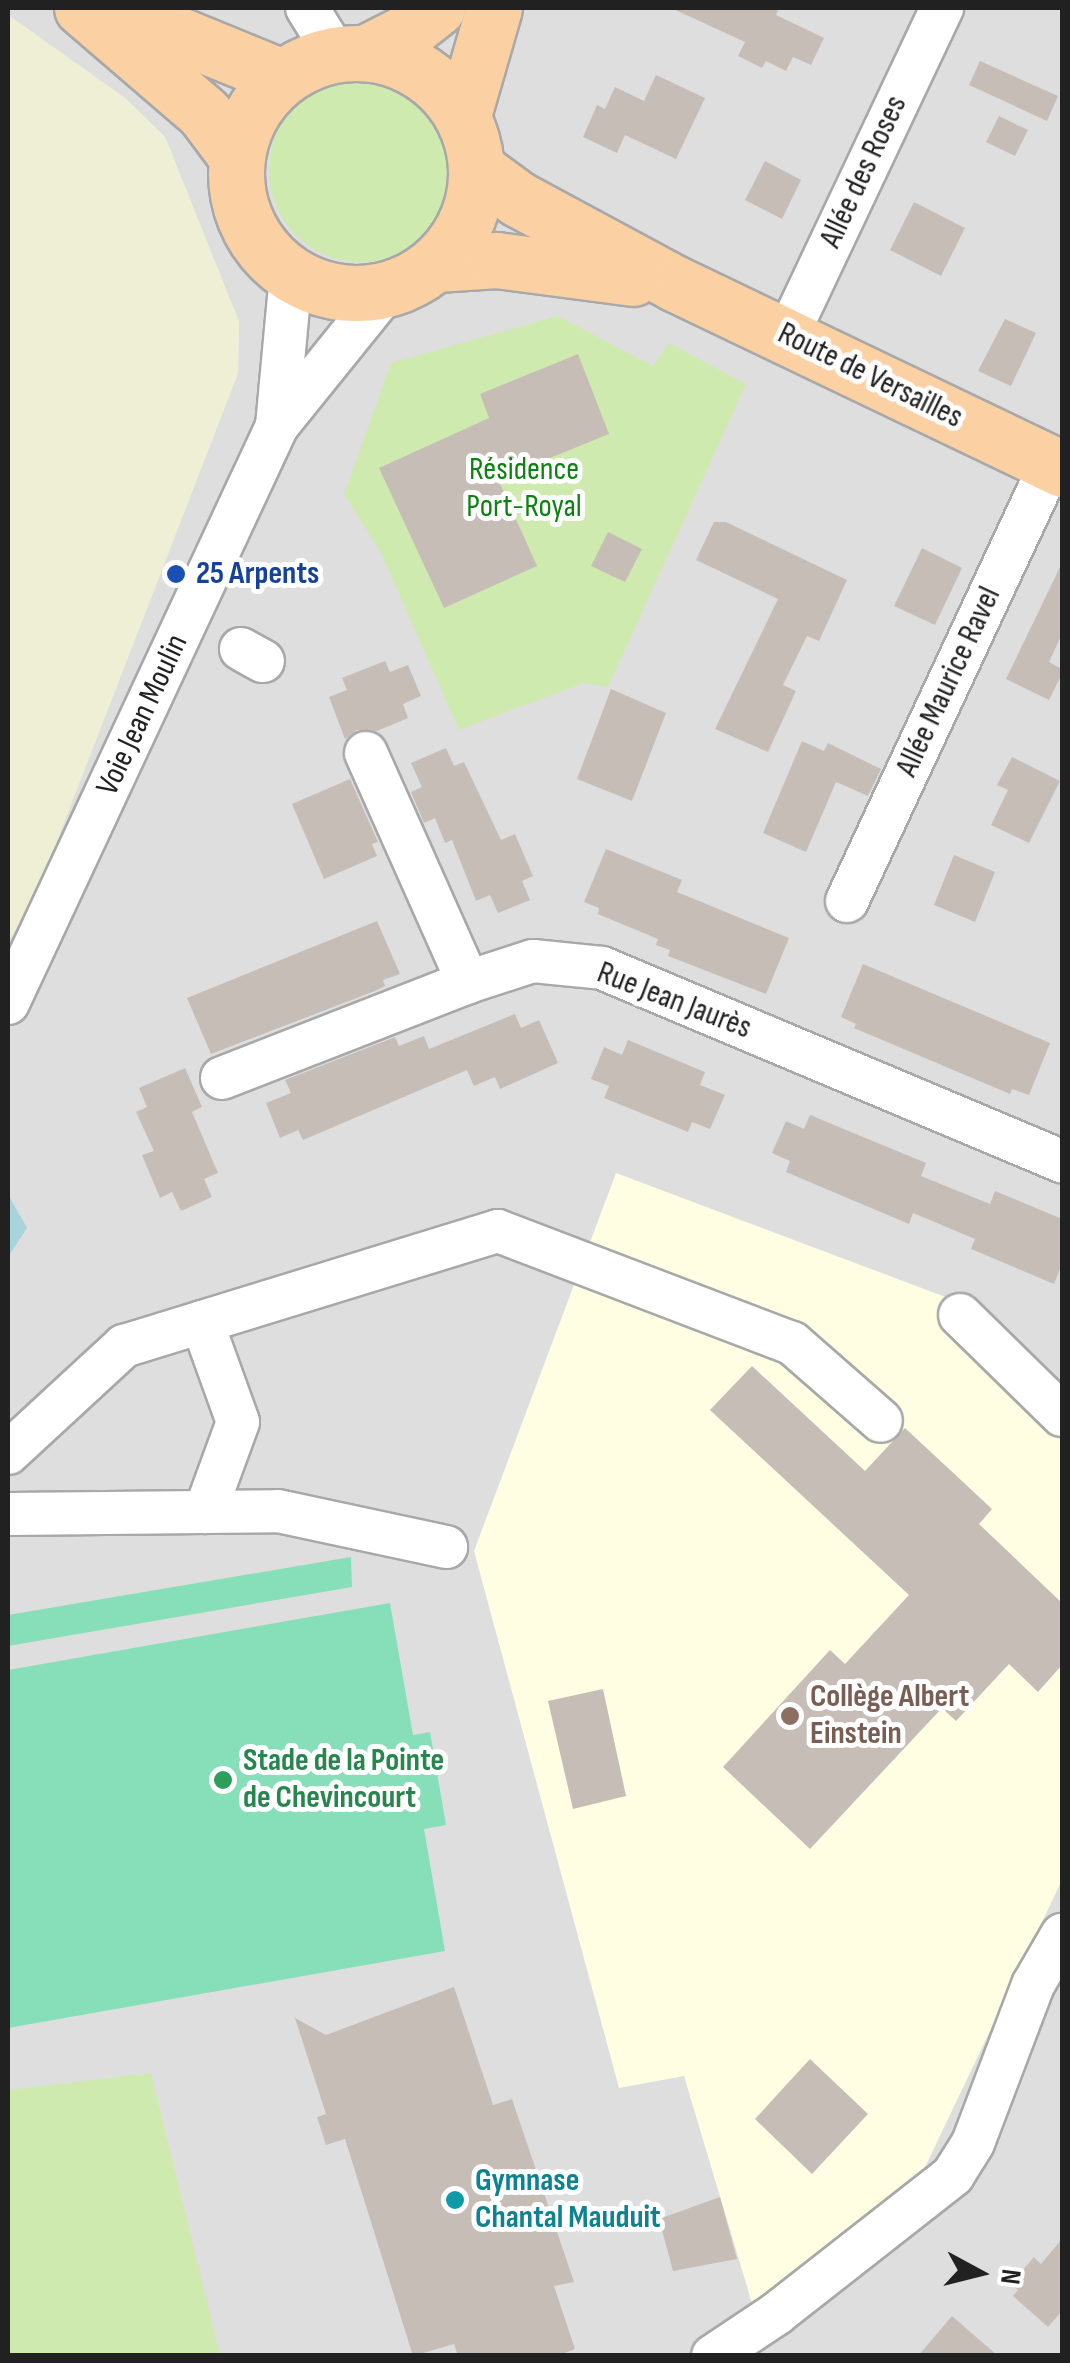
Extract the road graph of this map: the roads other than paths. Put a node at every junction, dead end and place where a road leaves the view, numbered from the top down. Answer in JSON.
{"nodes":[{"id":1,"x":82,"y":8,"type":"edge"},
{"id":2,"x":112,"y":8,"type":"edge"},
{"id":3,"x":308,"y":8,"type":"edge"},
{"id":4,"x":438,"y":8,"type":"edge"},
{"id":5,"x":494,"y":8,"type":"edge"},
{"id":6,"x":942,"y":8,"type":"edge"},
{"id":7,"x":351,"y":53,"type":"junction"},
{"id":8,"x":282,"y":77,"type":"junction"},
{"id":9,"x":462,"y":115,"type":"junction"},
{"id":10,"x":236,"y":156,"type":"junction"},
{"id":11,"x":477,"y":169,"type":"junction"},
{"id":12,"x":436,"y":264,"type":"junction"},
{"id":13,"x":291,"y":276,"type":"junction"},
{"id":14,"x":676,"y":284,"type":"junction"},
{"id":15,"x":386,"y":291,"type":"junction"},
{"id":16,"x":787,"y":336,"type":"junction"},
{"id":17,"x":277,"y":426,"type":"junction"},
{"id":18,"x":1057,"y":467,"type":"edge"},
{"id":19,"x":366,"y":753,"type":"dead end"},
{"id":20,"x":846,"y":901,"type":"dead end"},
{"id":21,"x":468,"y":982,"type":"junction"},
{"id":22,"x":8,"y":1003,"type":"edge"},
{"id":23,"x":222,"y":1078,"type":"dead end"},
{"id":24,"x":1062,"y":1161,"type":"edge"},
{"id":25,"x":960,"y":1315,"type":"dead end"},
{"id":26,"x":202,"y":1322,"type":"junction"},
{"id":27,"x":1062,"y":1415,"type":"edge"},
{"id":28,"x":882,"y":1420,"type":"dead end"},
{"id":29,"x":8,"y":1453,"type":"edge"},
{"id":30,"x":205,"y":1512,"type":"junction"},
{"id":31,"x":8,"y":1514,"type":"edge"},
{"id":32,"x":446,"y":1547,"type":"dead end"},
{"id":33,"x":1062,"y":1936,"type":"edge"},
{"id":34,"x":713,"y":2356,"type":"edge"}],
"edges":[{"from":1,"to":10,"type":"main road"},
{"from":2,"to":8,"type":"main road"},
{"from":3,"to":7,"type":"street"},
{"from":4,"to":7,"type":"main road"},
{"from":5,"to":9,"type":"main road"},
{"from":6,"to":16,"type":"street","name":"Allée des Roses"},
{"from":7,"to":8,"type":"main road"},
{"from":7,"to":9,"type":"main road"},
{"from":8,"to":10,"type":"main road"},
{"from":9,"to":11,"type":"main road"},
{"from":10,"to":13,"type":"main road"},
{"from":11,"to":12,"type":"main road"},
{"from":11,"to":14,"type":"main road","name":"Route de Versailles"},
{"from":12,"to":14,"type":"main road","name":"Route de Versailles"},
{"from":12,"to":15,"type":"main road"},
{"from":13,"to":15,"type":"main road"},
{"from":13,"to":17,"type":"street","name":"Voie Jean Moulin"},
{"from":14,"to":16,"type":"main road","name":"Route de Versailles"},
{"from":15,"to":17,"type":"street","name":"Voie Jean Moulin"},
{"from":16,"to":18,"type":"main road","name":"Route de Versailles"},
{"from":17,"to":22,"type":"street","name":"Voie Jean Moulin"},
{"from":18,"to":20,"type":"street","name":"Allée Maurice Ravel"},
{"from":19,"to":21,"type":"street"},
{"from":21,"to":23,"type":"street","name":"Rue Jean Jaurès"},
{"from":21,"to":24,"type":"street","name":"Rue Jean Jaurès"},
{"from":25,"to":27,"type":"street"},
{"from":26,"to":28,"type":"street"},
{"from":26,"to":29,"type":"street"},
{"from":26,"to":30,"type":"street"},
{"from":30,"to":31,"type":"street"},
{"from":30,"to":32,"type":"street"},
{"from":33,"to":34,"type":"street"}]}
